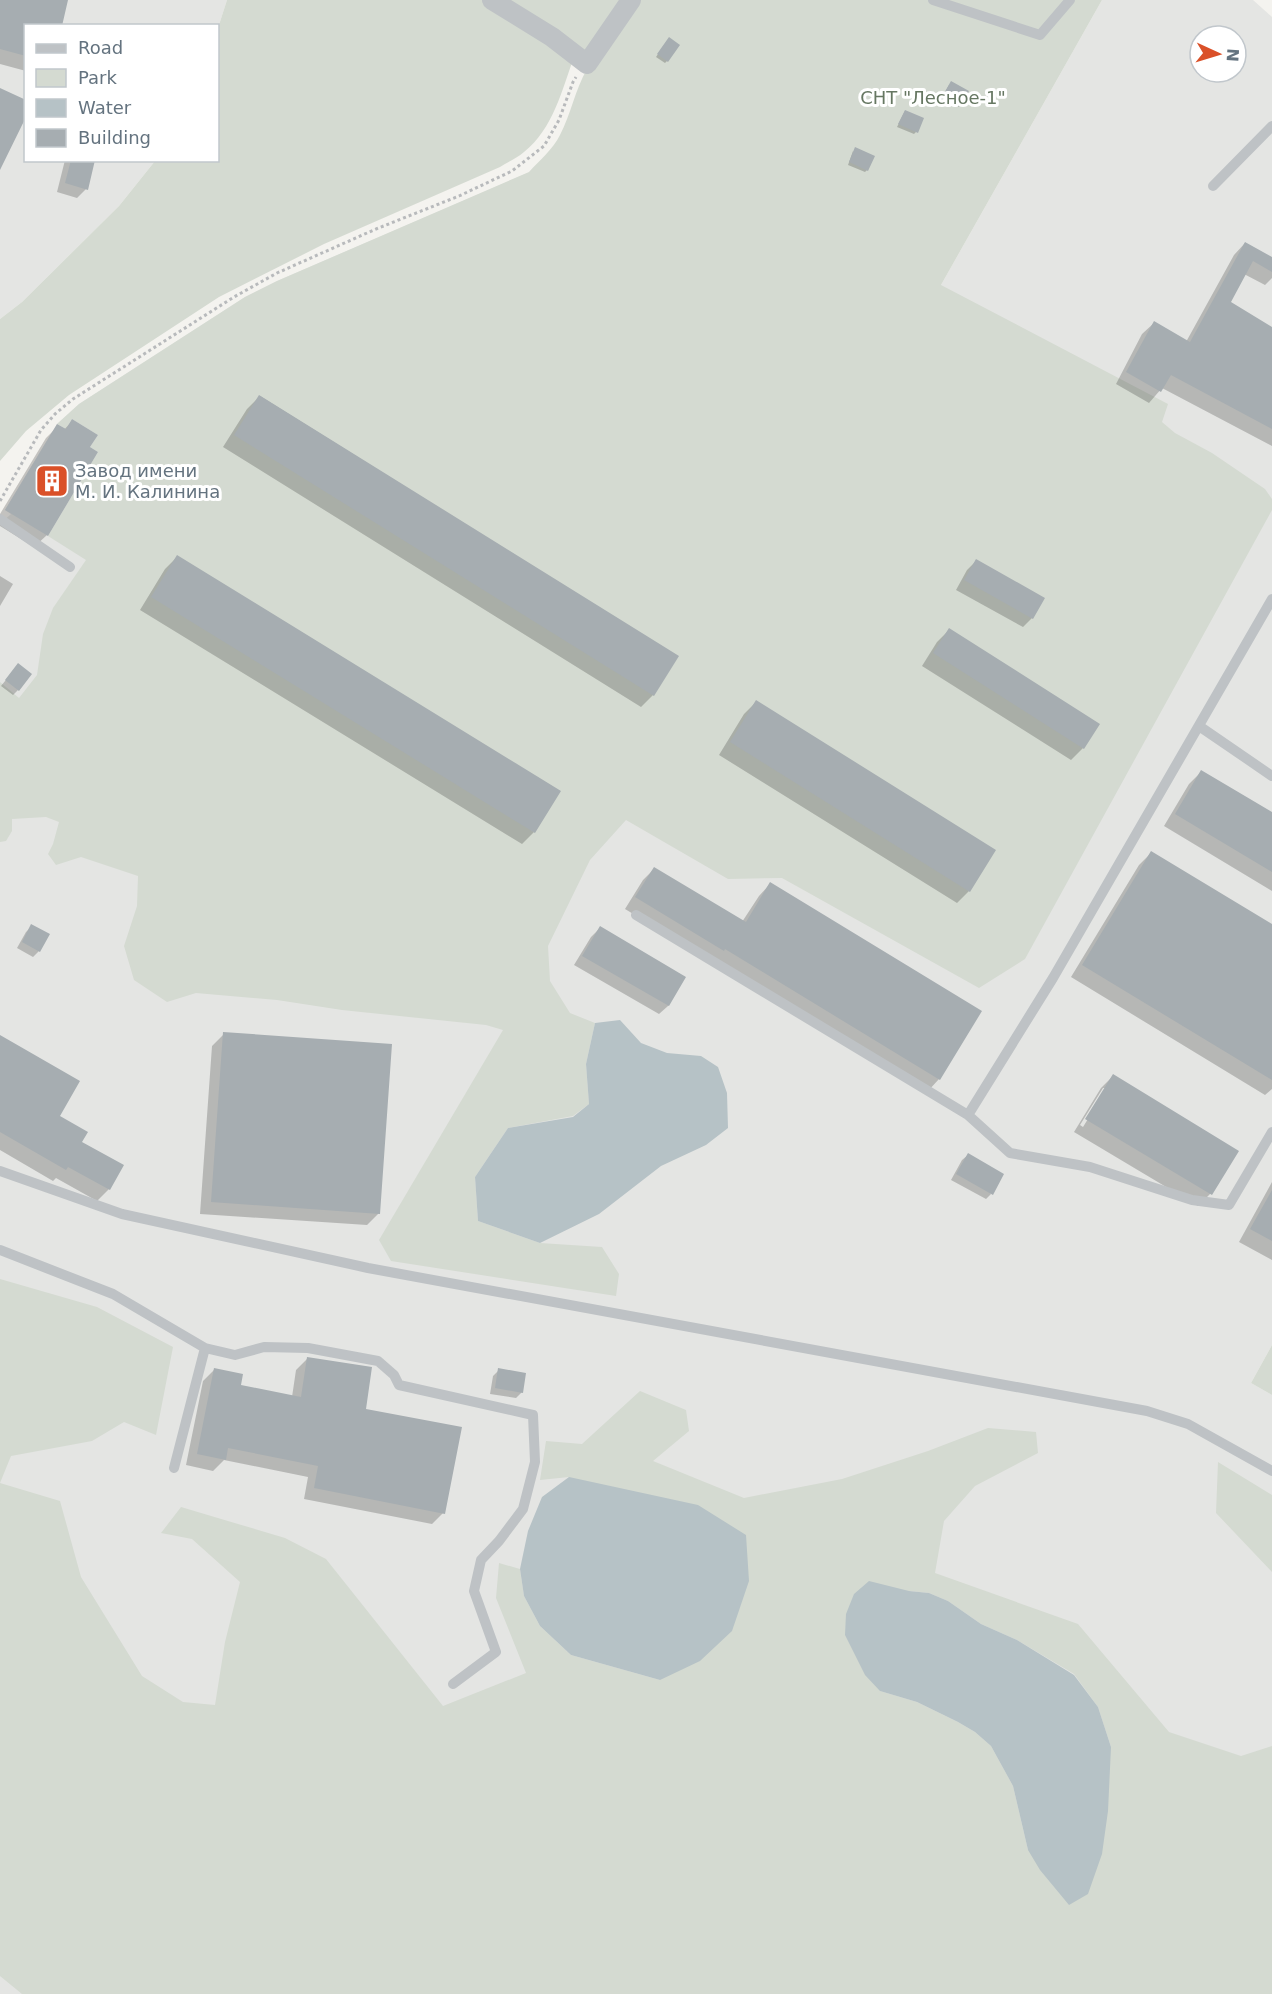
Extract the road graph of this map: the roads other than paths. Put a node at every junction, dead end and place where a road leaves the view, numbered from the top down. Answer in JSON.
{"nodes":[{"id":1,"x":492,"y":0,"type":"edge"},
{"id":2,"x":631,"y":0,"type":"edge"},
{"id":3,"x":933,"y":0,"type":"edge"},
{"id":4,"x":1070,"y":0,"type":"edge"},
{"id":5,"x":1272,"y":126,"type":"edge"},
{"id":6,"x":1213,"y":186,"type":"dead end"},
{"id":7,"x":0,"y":519,"type":"edge"},
{"id":8,"x":70,"y":567,"type":"dead end"},
{"id":9,"x":1272,"y":599,"type":"edge"},
{"id":10,"x":1199,"y":726,"type":"junction"},
{"id":11,"x":1272,"y":776,"type":"edge"},
{"id":12,"x":636,"y":915,"type":"dead end"},
{"id":13,"x":968,"y":1115,"type":"junction"},
{"id":14,"x":1272,"y":1132,"type":"edge"},
{"id":15,"x":0,"y":1171,"type":"edge"},
{"id":16,"x":0,"y":1250,"type":"edge"},
{"id":17,"x":205,"y":1348,"type":"junction"},
{"id":18,"x":174,"y":1468,"type":"dead end"},
{"id":19,"x":1272,"y":1471,"type":"edge"},
{"id":20,"x":453,"y":1684,"type":"dead end"}],
"edges":[{"from":1,"to":2,"type":"street"},
{"from":3,"to":4,"type":"lane"},
{"from":5,"to":6,"type":"lane"},
{"from":7,"to":8,"type":"lane"},
{"from":9,"to":10,"type":"lane"},
{"from":10,"to":11,"type":"lane"},
{"from":10,"to":13,"type":"lane"},
{"from":12,"to":13,"type":"lane"},
{"from":13,"to":14,"type":"lane"},
{"from":15,"to":19,"type":"lane"},
{"from":16,"to":17,"type":"lane"},
{"from":17,"to":18,"type":"lane"},
{"from":17,"to":20,"type":"lane"}]}
